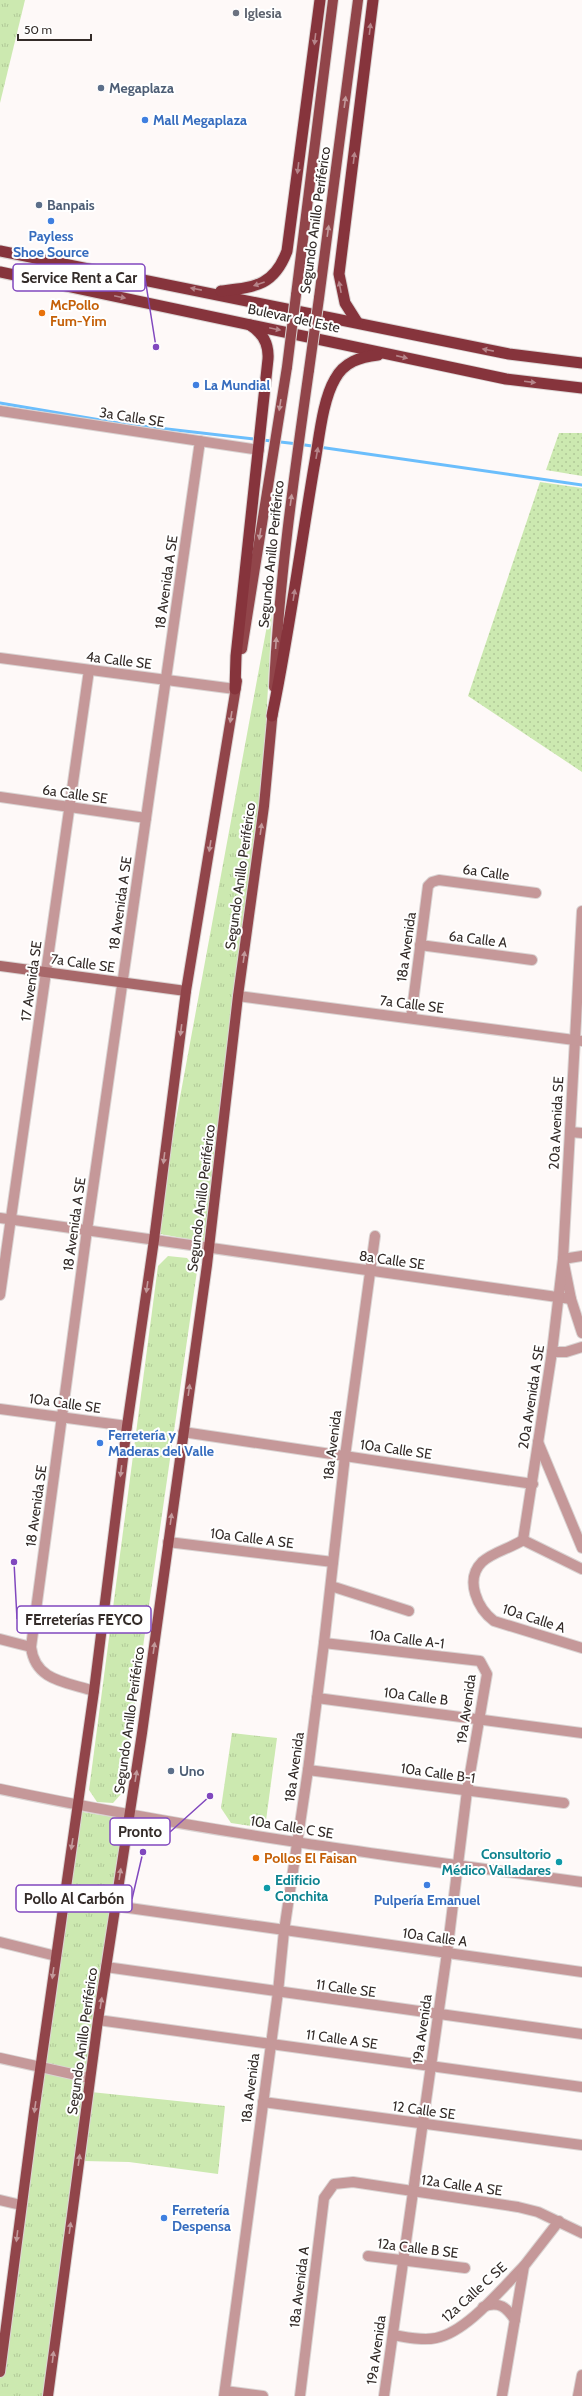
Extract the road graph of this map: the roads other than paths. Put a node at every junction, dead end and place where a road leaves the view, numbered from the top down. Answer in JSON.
{"nodes":[{"id":1,"x":320,"y":0,"type":"edge"},
{"id":2,"x":333,"y":0,"type":"edge"},
{"id":3,"x":358,"y":0,"type":"edge"},
{"id":4,"x":374,"y":0,"type":"edge"},
{"id":5,"x":0,"y":251,"type":"edge"},
{"id":6,"x":0,"y":272,"type":"edge"},
{"id":7,"x":212,"y":292,"type":"junction"},
{"id":8,"x":357,"y":322,"type":"junction"},
{"id":9,"x":246,"y":323,"type":"junction"},
{"id":10,"x":387,"y":354,"type":"junction"},
{"id":11,"x":582,"y":364,"type":"edge"},
{"id":12,"x":582,"y":388,"type":"edge"},
{"id":13,"x":0,"y":411,"type":"edge"},
{"id":14,"x":200,"y":441,"type":"junction"},
{"id":15,"x":259,"y":450,"type":"junction"},
{"id":16,"x":0,"y":658,"type":"edge"},
{"id":17,"x":89,"y":670,"type":"junction"},
{"id":18,"x":166,"y":680,"type":"junction"},
{"id":19,"x":235,"y":689,"type":"junction"},
{"id":20,"x":272,"y":716,"type":"junction"},
{"id":21,"x":0,"y":797,"type":"edge"},
{"id":22,"x":70,"y":807,"type":"junction"},
{"id":23,"x":146,"y":818,"type":"junction"},
{"id":24,"x":432,"y":882,"type":"joint"},
{"id":25,"x":536,"y":893,"type":"dead end"},
{"id":26,"x":582,"y":911,"type":"edge"},
{"id":27,"x":420,"y":945,"type":"junction"},
{"id":28,"x":581,"y":954,"type":"edge"},
{"id":29,"x":532,"y":960,"type":"dead end"},
{"id":30,"x":0,"y":966,"type":"edge"},
{"id":31,"x":46,"y":972,"type":"junction"},
{"id":32,"x":122,"y":982,"type":"junction"},
{"id":33,"x":186,"y":991,"type":"junction"},
{"id":34,"x":238,"y":996,"type":"junction"},
{"id":35,"x":411,"y":1018,"type":"junction"},
{"id":36,"x":578,"y":1040,"type":"edge"},
{"id":37,"x":570,"y":1132,"type":"junction"},
{"id":38,"x":582,"y":1133,"type":"edge"},
{"id":39,"x":0,"y":1218,"type":"edge"},
{"id":40,"x":11,"y":1220,"type":"junction"},
{"id":41,"x":87,"y":1230,"type":"junction"},
{"id":42,"x":375,"y":1236,"type":"dead end"},
{"id":43,"x":154,"y":1240,"type":"junction"},
{"id":44,"x":208,"y":1248,"type":"junction"},
{"id":45,"x":582,"y":1256,"type":"edge"},
{"id":46,"x":564,"y":1259,"type":"junction"},
{"id":47,"x":370,"y":1271,"type":"junction"},
{"id":48,"x":0,"y":1295,"type":"edge"},
{"id":49,"x":559,"y":1298,"type":"junction"},
{"id":50,"x":571,"y":1299,"type":"junction"},
{"id":51,"x":582,"y":1333,"type":"edge"},
{"id":52,"x":582,"y":1347,"type":"edge"},
{"id":53,"x":552,"y":1352,"type":"junction"},
{"id":54,"x":0,"y":1409,"type":"edge"},
{"id":55,"x":62,"y":1416,"type":"junction"},
{"id":56,"x":127,"y":1426,"type":"junction"},
{"id":57,"x":183,"y":1432,"type":"junction"},
{"id":58,"x":538,"y":1442,"type":"junction"},
{"id":59,"x":345,"y":1456,"type":"junction"},
{"id":60,"x":533,"y":1484,"type":"junction"},
{"id":61,"x":523,"y":1540,"type":"junction"},
{"id":62,"x":168,"y":1542,"type":"junction"},
{"id":63,"x":582,"y":1548,"type":"edge"},
{"id":64,"x":332,"y":1562,"type":"junction"},
{"id":65,"x":582,"y":1569,"type":"edge"},
{"id":66,"x":331,"y":1586,"type":"junction"},
{"id":67,"x":409,"y":1611,"type":"dead end"},
{"id":68,"x":0,"y":1639,"type":"edge"},
{"id":69,"x":324,"y":1643,"type":"junction"},
{"id":70,"x":31,"y":1647,"type":"junction"},
{"id":71,"x":582,"y":1648,"type":"edge"},
{"id":72,"x":484,"y":1667,"type":"joint"},
{"id":73,"x":94,"y":1691,"type":"junction"},
{"id":74,"x":317,"y":1698,"type":"junction"},
{"id":75,"x":480,"y":1718,"type":"junction"},
{"id":76,"x":582,"y":1733,"type":"edge"},
{"id":77,"x":308,"y":1770,"type":"junction"},
{"id":78,"x":0,"y":1790,"type":"edge"},
{"id":79,"x":467,"y":1791,"type":"junction"},
{"id":80,"x":564,"y":1803,"type":"dead end"},
{"id":81,"x":78,"y":1806,"type":"junction"},
{"id":82,"x":130,"y":1815,"type":"junction"},
{"id":83,"x":297,"y":1843,"type":"junction"},
{"id":84,"x":458,"y":1865,"type":"junction"},
{"id":85,"x":582,"y":1882,"type":"edge"},
{"id":86,"x":115,"y":1906,"type":"junction"},
{"id":87,"x":284,"y":1931,"type":"junction"},
{"id":88,"x":0,"y":1942,"type":"edge"},
{"id":89,"x":447,"y":1953,"type":"junction"},
{"id":90,"x":56,"y":1956,"type":"junction"},
{"id":91,"x":106,"y":1967,"type":"junction"},
{"id":92,"x":582,"y":1972,"type":"edge"},
{"id":93,"x":278,"y":1992,"type":"junction"},
{"id":94,"x":438,"y":2015,"type":"junction"},
{"id":95,"x":98,"y":2020,"type":"junction"},
{"id":96,"x":582,"y":2034,"type":"edge"},
{"id":97,"x":270,"y":2044,"type":"junction"},
{"id":98,"x":0,"y":2058,"type":"edge"},
{"id":99,"x":431,"y":2066,"type":"junction"},
{"id":100,"x":40,"y":2069,"type":"junction"},
{"id":101,"x":90,"y":2078,"type":"junction"},
{"id":102,"x":582,"y":2088,"type":"edge"},
{"id":103,"x":263,"y":2102,"type":"junction"},
{"id":104,"x":422,"y":2124,"type":"junction"},
{"id":105,"x":582,"y":2145,"type":"edge"},
{"id":106,"x":334,"y":2184,"type":"joint"},
{"id":107,"x":413,"y":2192,"type":"junction"},
{"id":108,"x":0,"y":2200,"type":"edge"},
{"id":109,"x":21,"y":2205,"type":"junction"},
{"id":110,"x":559,"y":2221,"type":"junction"},
{"id":111,"x":582,"y":2233,"type":"edge"},
{"id":112,"x":368,"y":2256,"type":"dead end"},
{"id":113,"x":403,"y":2260,"type":"junction"},
{"id":114,"x":524,"y":2266,"type":"junction"},
{"id":115,"x":465,"y":2268,"type":"dead end"},
{"id":116,"x":481,"y":2308,"type":"junction"},
{"id":117,"x":514,"y":2320,"type":"junction"},
{"id":118,"x":393,"y":2335,"type":"junction"},
{"id":119,"x":0,"y":2372,"type":"edge"},
{"id":120,"x":582,"y":2375,"type":"edge"},
{"id":121,"x":224,"y":2394,"type":"edge"},
{"id":122,"x":48,"y":2396,"type":"edge"},
{"id":123,"x":263,"y":2396,"type":"edge"},
{"id":124,"x":300,"y":2396,"type":"edge"},
{"id":125,"x":384,"y":2396,"type":"edge"},
{"id":126,"x":502,"y":2396,"type":"edge"},
{"id":127,"x":578,"y":2396,"type":"edge"}],
"edges":[{"from":1,"to":7,"type":"highway","one_way":true},
{"from":2,"to":19,"type":"main road","name":"Segundo Anillo Periférico","one_way":true,"bridge":true},
{"from":20,"to":3,"type":"main road","name":"Segundo Anillo Periférico","one_way":true,"bridge":true},
{"from":8,"to":4,"type":"highway","one_way":true},
{"from":7,"to":5,"type":"highway","name":"Bulevar del Este","one_way":true},
{"from":6,"to":9,"type":"highway","name":"Bulevar del Este","one_way":true},
{"from":7,"to":8,"type":"highway","name":"Bulevar del Este"},
{"from":11,"to":8,"type":"highway","name":"Bulevar del Este","one_way":true},
{"from":9,"to":10,"type":"highway","name":"Bulevar del Este","one_way":true},
{"from":9,"to":15,"type":"highway"},
{"from":10,"to":12,"type":"highway","name":"Bulevar del Este","one_way":true},
{"from":20,"to":10,"type":"highway","one_way":true},
{"from":13,"to":14,"type":"street","name":"3a Calle SE"},
{"from":14,"to":15,"type":"street","name":"3a Calle SE"},
{"from":14,"to":18,"type":"street","name":"18 Avenida A SE"},
{"from":15,"to":19,"type":"highway"},
{"from":16,"to":17,"type":"street","name":"4a Calle SE"},
{"from":17,"to":18,"type":"street","name":"4a Calle SE"},
{"from":17,"to":22,"type":"street","name":"17 Avenida SE"},
{"from":18,"to":19,"type":"street","name":"4a Calle SE"},
{"from":18,"to":23,"type":"street","name":"18 Avenida A SE"},
{"from":19,"to":33,"type":"main road","name":"Segundo Anillo Periférico","one_way":true},
{"from":34,"to":20,"type":"main road","name":"Segundo Anillo Periférico","one_way":true},
{"from":21,"to":22,"type":"street","name":"6a Calle SE"},
{"from":22,"to":23,"type":"street","name":"6a Calle SE"},
{"from":22,"to":31,"type":"street","name":"17 Avenida SE"},
{"from":23,"to":32,"type":"street","name":"18 Avenida A SE"},
{"from":24,"to":25,"type":"street","name":"6a Calle"},
{"from":24,"to":27,"type":"street","name":"18a Avenida"},
{"from":26,"to":28,"type":"street","name":"20a Avenida SE"},
{"from":27,"to":29,"type":"street","name":"6a Calle A"},
{"from":27,"to":35,"type":"street","name":"18a Avenida"},
{"from":28,"to":36,"type":"street","name":"20a Avenida SE"},
{"from":30,"to":31,"type":"main road","name":"7a Calle SE"},
{"from":31,"to":32,"type":"main road","name":"7a Calle SE"},
{"from":31,"to":40,"type":"street","name":"17 Avenida SE"},
{"from":32,"to":33,"type":"main road","name":"7a Calle SE"},
{"from":32,"to":41,"type":"street","name":"18 Avenida A SE"},
{"from":33,"to":43,"type":"main road","name":"Segundo Anillo Periférico","one_way":true},
{"from":34,"to":35,"type":"street","name":"7a Calle SE"},
{"from":34,"to":44,"type":"main road","name":"Segundo Anillo Periférico"},
{"from":35,"to":36,"type":"street","name":"7a Calle SE"},
{"from":36,"to":37,"type":"street","name":"20a Avenida SE"},
{"from":37,"to":38,"type":"street"},
{"from":37,"to":46,"type":"street","name":"20a Avenida SE"},
{"from":39,"to":40,"type":"street"},
{"from":40,"to":41,"type":"street"},
{"from":40,"to":48,"type":"street","name":"17 Avenida SE"},
{"from":41,"to":43,"type":"street"},
{"from":41,"to":55,"type":"street","name":"18 Avenida A SE"},
{"from":42,"to":47,"type":"street","name":"18a Avenida"},
{"from":43,"to":44,"type":"street","name":"8a Calle SE"},
{"from":43,"to":56,"type":"main road","name":"Segundo Anillo Periférico","one_way":true},
{"from":44,"to":47,"type":"street","name":"8a Calle SE"},
{"from":57,"to":44,"type":"main road","name":"Segundo Anillo Periférico","one_way":true},
{"from":45,"to":46,"type":"street"},
{"from":46,"to":49,"type":"street","name":"20a Avenida A SE"},
{"from":46,"to":50,"type":"street","name":"20a Avenida SE"},
{"from":47,"to":49,"type":"street","name":"8a Calle SE"},
{"from":47,"to":59,"type":"street","name":"18a Avenida"},
{"from":49,"to":50,"type":"street","name":"8a Calle SE"},
{"from":49,"to":53,"type":"street","name":"20a Avenida A SE"},
{"from":50,"to":51,"type":"street","name":"20a Avenida SE"},
{"from":52,"to":53,"type":"street"},
{"from":53,"to":58,"type":"street","name":"20a Avenida A SE"},
{"from":54,"to":55,"type":"street","name":"10a Calle SE"},
{"from":55,"to":56,"type":"street","name":"10a Calle SE"},
{"from":55,"to":70,"type":"street","name":"18 Avenida SE"},
{"from":56,"to":73,"type":"main road","name":"Segundo Anillo Periférico","one_way":true},
{"from":57,"to":59,"type":"street","name":"10a Calle SE"},
{"from":62,"to":57,"type":"main road","name":"Segundo Anillo Periférico","one_way":true},
{"from":58,"to":60,"type":"street","name":"20a Avenida A SE"},
{"from":58,"to":63,"type":"street"},
{"from":59,"to":60,"type":"street","name":"10a Calle SE"},
{"from":59,"to":64,"type":"street","name":"18a Avenida"},
{"from":60,"to":61,"type":"street","name":"20a Avenida A SE"},
{"from":61,"to":65,"type":"street"},
{"from":61,"to":71,"type":"street","name":"10a Calle A"},
{"from":62,"to":64,"type":"street","name":"10a Calle A SE"},
{"from":82,"to":62,"type":"main road","name":"Segundo Anillo Periférico","one_way":true},
{"from":64,"to":66,"type":"street","name":"18a Avenida"},
{"from":66,"to":67,"type":"street"},
{"from":66,"to":69,"type":"street","name":"18a Avenida"},
{"from":68,"to":70,"type":"street"},
{"from":69,"to":72,"type":"street","name":"10a Calle A-1"},
{"from":69,"to":74,"type":"street","name":"18a Avenida"},
{"from":70,"to":73,"type":"street"},
{"from":72,"to":75,"type":"street","name":"19a Avenida"},
{"from":73,"to":81,"type":"main road","name":"Segundo Anillo Periférico"},
{"from":74,"to":75,"type":"street","name":"10a Calle B"},
{"from":74,"to":77,"type":"street","name":"18a Avenida"},
{"from":75,"to":76,"type":"street","name":"10a Calle B"},
{"from":75,"to":79,"type":"street","name":"19a Avenida"},
{"from":77,"to":79,"type":"street","name":"10a Calle B-1"},
{"from":77,"to":83,"type":"street","name":"18a Avenida"},
{"from":78,"to":81,"type":"street","name":"10a Calle C SE"},
{"from":79,"to":80,"type":"street","name":"10a Calle B-1"},
{"from":79,"to":84,"type":"street","name":"19a Avenida"},
{"from":81,"to":82,"type":"street","name":"10a Calle C SE"},
{"from":81,"to":90,"type":"main road","name":"Segundo Anillo Periférico","one_way":true},
{"from":82,"to":83,"type":"street","name":"10a Calle C SE"},
{"from":86,"to":82,"type":"main road","name":"Segundo Anillo Periférico","one_way":true},
{"from":83,"to":84,"type":"street","name":"10a Calle C SE"},
{"from":83,"to":87,"type":"street","name":"18a Avenida"},
{"from":84,"to":85,"type":"street","name":"10a Calle C SE"},
{"from":84,"to":89,"type":"street","name":"19a Avenida"},
{"from":86,"to":87,"type":"street","name":"10a Calle A"},
{"from":86,"to":91,"type":"main road","name":"Segundo Anillo Periférico"},
{"from":87,"to":89,"type":"street","name":"10a Calle A"},
{"from":87,"to":93,"type":"street","name":"18a Avenida"},
{"from":88,"to":90,"type":"street"},
{"from":89,"to":92,"type":"street","name":"10a Calle A"},
{"from":89,"to":94,"type":"street","name":"19a Avenida"},
{"from":90,"to":100,"type":"main road","name":"Segundo Anillo Periférico","one_way":true},
{"from":91,"to":93,"type":"street","name":"11 Calle SE"},
{"from":95,"to":91,"type":"main road","name":"Segundo Anillo Periférico","one_way":true},
{"from":93,"to":94,"type":"street","name":"11 Calle SE"},
{"from":93,"to":97,"type":"street","name":"18a Avenida"},
{"from":94,"to":96,"type":"street","name":"11 Calle SE"},
{"from":94,"to":99,"type":"street","name":"19a Avenida"},
{"from":95,"to":97,"type":"street","name":"11 Calle A SE"},
{"from":95,"to":101,"type":"main road","name":"Segundo Anillo Periférico"},
{"from":97,"to":99,"type":"street","name":"11 Calle A SE"},
{"from":97,"to":103,"type":"street","name":"18a Avenida"},
{"from":98,"to":100,"type":"street"},
{"from":99,"to":102,"type":"street","name":"11 Calle A SE"},
{"from":99,"to":104,"type":"street","name":"19a Avenida"},
{"from":100,"to":101,"type":"street"},
{"from":100,"to":109,"type":"main road","name":"Segundo Anillo Periférico","one_way":true},
{"from":122,"to":101,"type":"main road","name":"Segundo Anillo Periférico","one_way":true},
{"from":103,"to":104,"type":"street","name":"12 Calle SE"},
{"from":103,"to":121,"type":"street","name":"18a Avenida"},
{"from":104,"to":105,"type":"street","name":"12 Calle SE"},
{"from":104,"to":107,"type":"street","name":"19a Avenida"},
{"from":106,"to":107,"type":"street","name":"12a Calle A SE"},
{"from":106,"to":124,"type":"street","name":"18a Avenida A"},
{"from":107,"to":110,"type":"street","name":"12a Calle A SE"},
{"from":107,"to":113,"type":"street","name":"19a Avenida"},
{"from":108,"to":109,"type":"street"},
{"from":109,"to":119,"type":"main road","name":"Segundo Anillo Periférico","one_way":true},
{"from":110,"to":111,"type":"street","name":"12a Calle A SE"},
{"from":110,"to":114,"type":"street","name":"12a Calle C SE"},
{"from":112,"to":113,"type":"street","name":"12a Calle B SE"},
{"from":113,"to":115,"type":"street","name":"12a Calle B SE"},
{"from":113,"to":118,"type":"street","name":"19a Avenida"},
{"from":114,"to":116,"type":"street","name":"12a Calle C SE"},
{"from":114,"to":117,"type":"street"},
{"from":116,"to":117,"type":"street"},
{"from":116,"to":118,"type":"street","name":"12a Calle C SE"},
{"from":117,"to":126,"type":"street"},
{"from":118,"to":125,"type":"street","name":"19a Avenida"},
{"from":120,"to":127,"type":"street"},
{"from":121,"to":123,"type":"street"}]}
